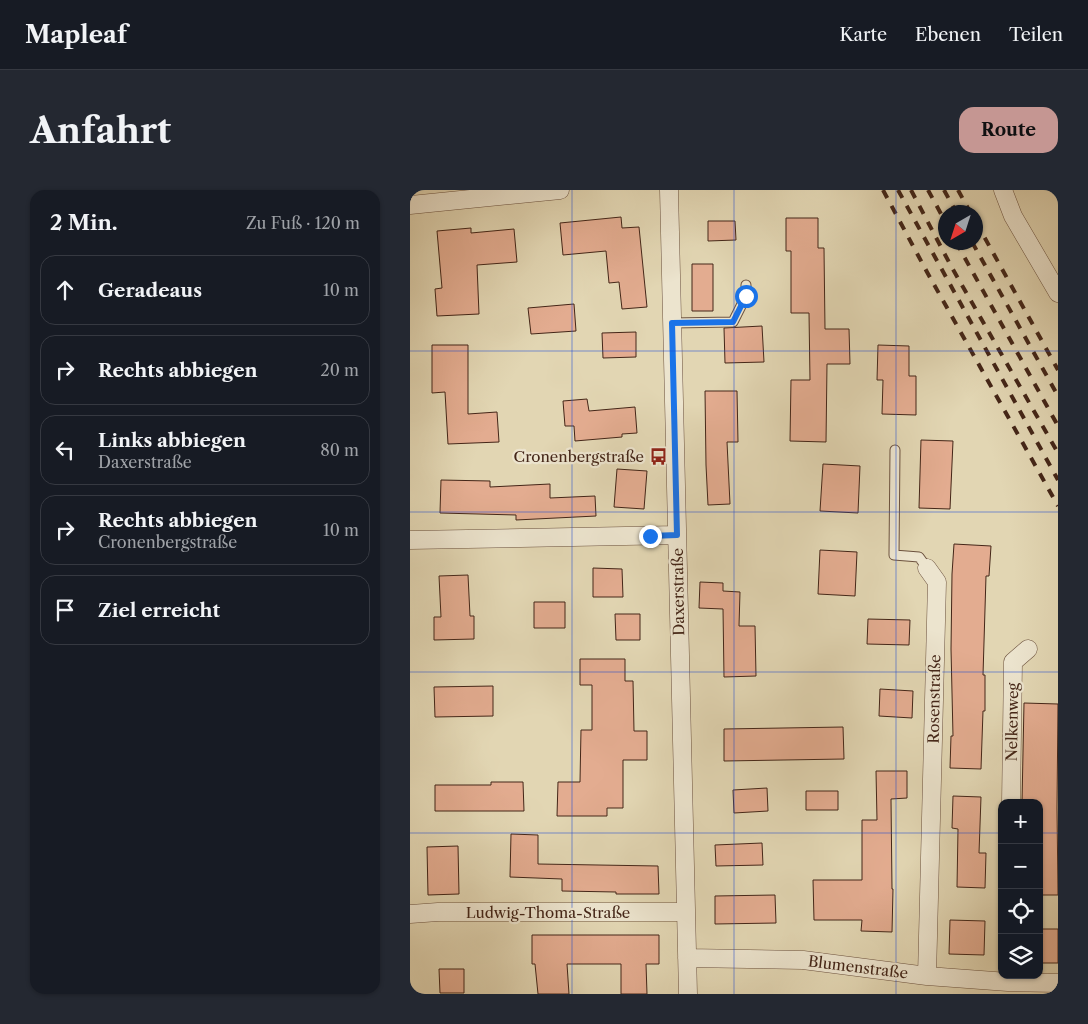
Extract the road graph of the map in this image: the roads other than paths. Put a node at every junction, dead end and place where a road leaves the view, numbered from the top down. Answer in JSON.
{"nodes":[{"id":1,"x":560,"y":190,"type":"edge"},
{"id":2,"x":669,"y":190,"type":"edge"},
{"id":3,"x":1003,"y":190,"type":"edge"},
{"id":4,"x":410,"y":205,"type":"edge"},
{"id":5,"x":746,"y":285,"type":"dead end"},
{"id":6,"x":1058,"y":294,"type":"edge"},
{"id":7,"x":672,"y":323,"type":"junction"},
{"id":8,"x":895,"y":450,"type":"dead end"},
{"id":9,"x":677,"y":535,"type":"junction"},
{"id":10,"x":410,"y":540,"type":"edge"},
{"id":11,"x":928,"y":568,"type":"joint"},
{"id":12,"x":1028,"y":649,"type":"dead end"},
{"id":13,"x":1011,"y":799,"type":"edge"},
{"id":14,"x":686,"y":912,"type":"junction"},
{"id":15,"x":410,"y":914,"type":"edge"},
{"id":16,"x":688,"y":958,"type":"junction"},
{"id":17,"x":927,"y":976,"type":"junction"},
{"id":18,"x":998,"y":979,"type":"edge"},
{"id":19,"x":1008,"y":979,"type":"edge"},
{"id":20,"x":1058,"y":983,"type":"edge"},
{"id":21,"x":688,"y":994,"type":"edge"}],
"edges":[{"from":1,"to":4,"type":"street"},
{"from":2,"to":7,"type":"street","name":"Daxerstraße"},
{"from":3,"to":6,"type":"street"},
{"from":5,"to":7,"type":"lane"},
{"from":7,"to":9,"type":"street","name":"Daxerstraße"},
{"from":8,"to":11,"type":"lane","name":"Rosenstraße"},
{"from":9,"to":10,"type":"street"},
{"from":9,"to":14,"type":"street","name":"Daxerstraße"},
{"from":11,"to":17,"type":"street","name":"Rosenstraße"},
{"from":12,"to":13,"type":"street","name":"Nelkenweg"},
{"from":14,"to":15,"type":"street","name":"Ludwig-Thoma-Straße"},
{"from":14,"to":16,"type":"street","name":"Daxerstraße"},
{"from":16,"to":17,"type":"street","name":"Blumenstraße"},
{"from":16,"to":21,"type":"street","name":"Daxerstraße"},
{"from":17,"to":18,"type":"street","name":"Blumenstraße"},
{"from":19,"to":20,"type":"street","name":"Blumenstraße"}]}
